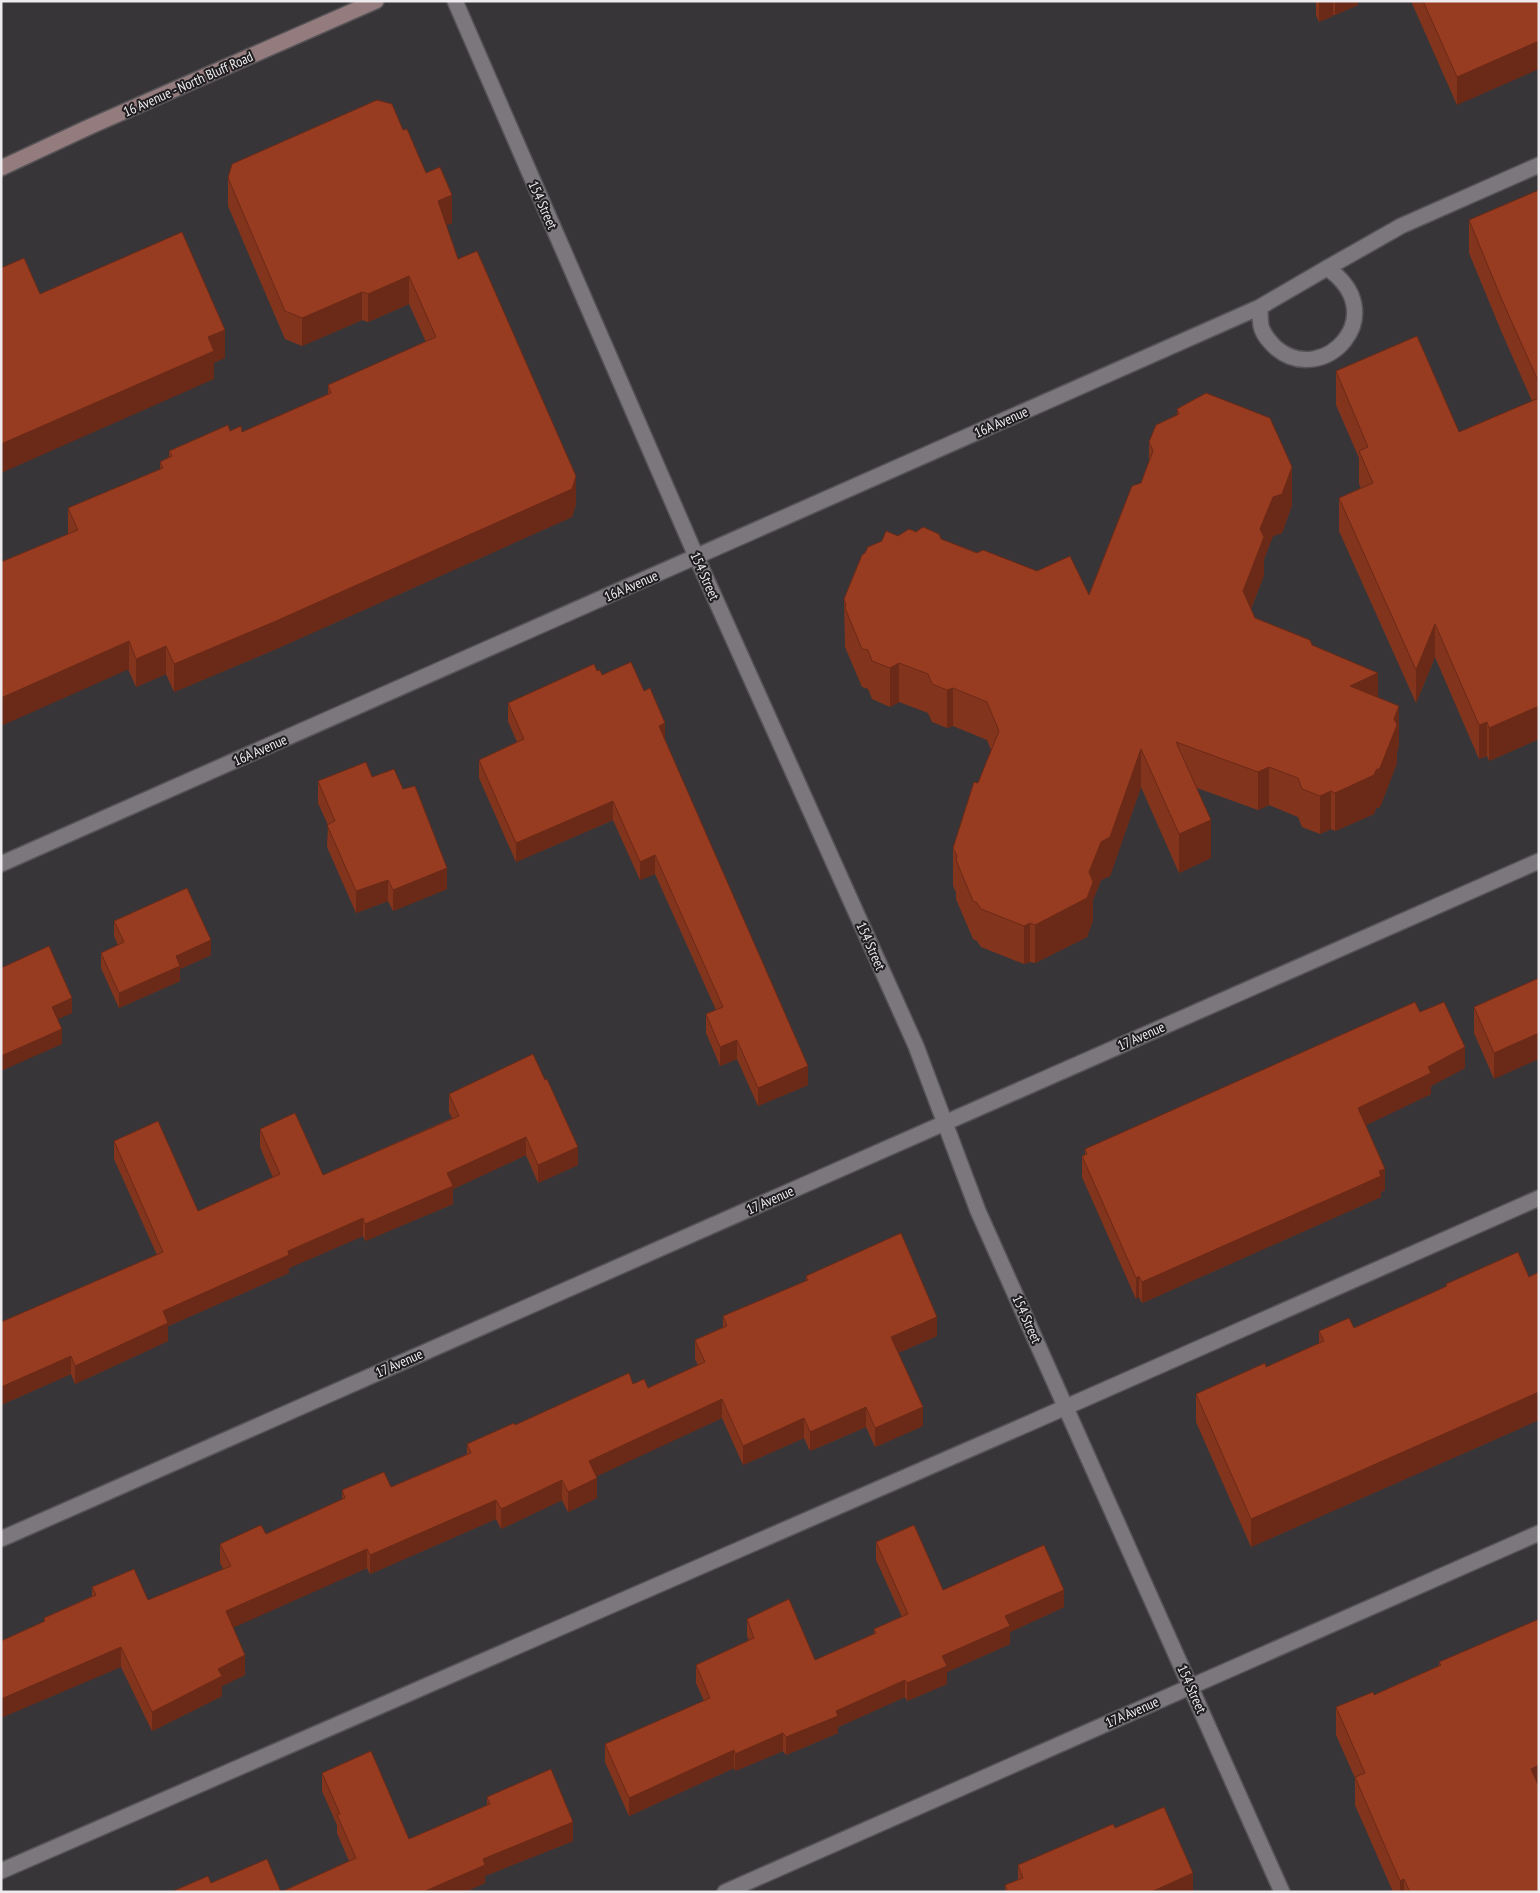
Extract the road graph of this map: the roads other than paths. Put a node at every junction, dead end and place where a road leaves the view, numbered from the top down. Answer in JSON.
{"nodes":[{"id":1,"x":376,"y":1,"type":"edge"},
{"id":2,"x":455,"y":1,"type":"edge"},
{"id":3,"x":1539,"y":165,"type":"edge"},
{"id":4,"x":1,"y":168,"type":"edge"},
{"id":5,"x":1327,"y":268,"type":"junction"},
{"id":6,"x":1260,"y":307,"type":"junction"},
{"id":7,"x":696,"y":556,"type":"junction"},
{"id":8,"x":1539,"y":861,"type":"edge"},
{"id":9,"x":1,"y":864,"type":"edge"},
{"id":10,"x":945,"y":1122,"type":"junction"},
{"id":11,"x":1539,"y":1198,"type":"edge"},
{"id":12,"x":1066,"y":1407,"type":"junction"},
{"id":13,"x":1539,"y":1533,"type":"edge"},
{"id":14,"x":1,"y":1539,"type":"edge"},
{"id":15,"x":1191,"y":1686,"type":"junction"},
{"id":16,"x":1,"y":1870,"type":"edge"},
{"id":17,"x":725,"y":1892,"type":"edge"},
{"id":18,"x":1282,"y":1892,"type":"edge"}],
"edges":[{"from":1,"to":4,"type":"main road","name":"16 Avenue - North Bluff Road"},
{"from":2,"to":7,"type":"street","name":"154 Street"},
{"from":3,"to":5,"type":"street","name":"16A Avenue"},
{"from":5,"to":6,"type":"street","name":"16A Avenue"},
{"from":5,"to":6,"type":"street"},
{"from":6,"to":7,"type":"street","name":"16A Avenue"},
{"from":7,"to":9,"type":"street","name":"16A Avenue"},
{"from":7,"to":10,"type":"street","name":"154 Street"},
{"from":8,"to":10,"type":"street","name":"17 Avenue"},
{"from":10,"to":12,"type":"street","name":"154 Street"},
{"from":10,"to":14,"type":"street","name":"17 Avenue"},
{"from":11,"to":12,"type":"street"},
{"from":12,"to":15,"type":"street","name":"154 Street"},
{"from":12,"to":16,"type":"street"},
{"from":13,"to":15,"type":"street","name":"17A Avenue"},
{"from":15,"to":17,"type":"street","name":"17A Avenue"},
{"from":15,"to":18,"type":"street","name":"154 Street"}]}
